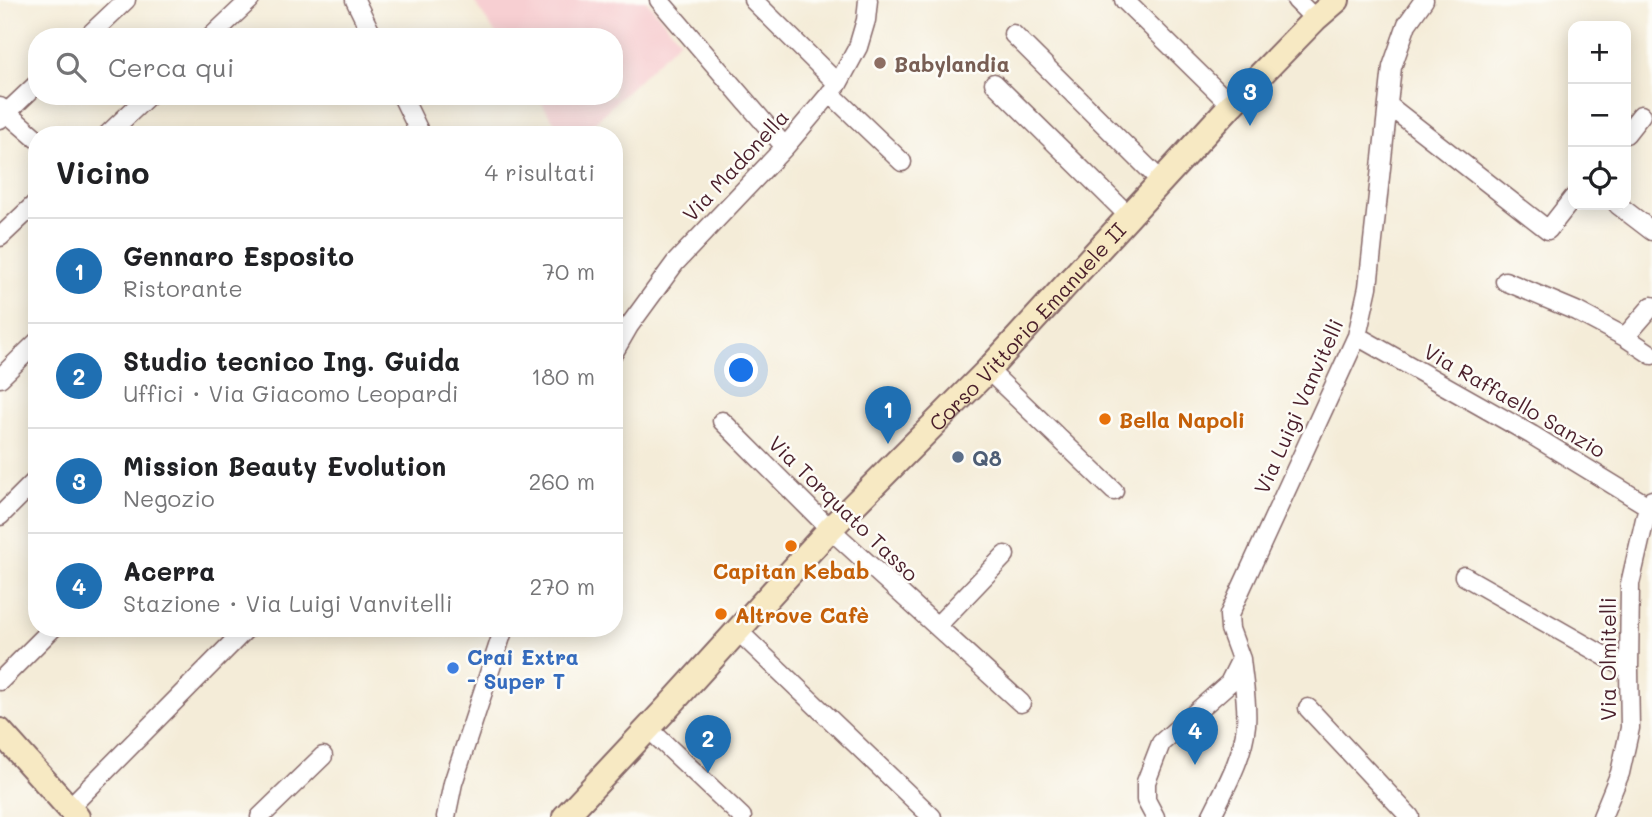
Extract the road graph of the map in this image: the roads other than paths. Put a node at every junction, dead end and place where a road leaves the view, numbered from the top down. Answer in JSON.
{"nodes":[{"id":1,"x":126,"y":0,"type":"edge"},
{"id":2,"x":250,"y":0,"type":"edge"},
{"id":3,"x":355,"y":0,"type":"edge"},
{"id":4,"x":659,"y":0,"type":"edge"},
{"id":5,"x":753,"y":0,"type":"edge"},
{"id":6,"x":868,"y":0,"type":"edge"},
{"id":7,"x":1124,"y":0,"type":"edge"},
{"id":8,"x":1296,"y":0,"type":"edge"},
{"id":9,"x":1337,"y":0,"type":"edge"},
{"id":10,"x":1424,"y":0,"type":"edge"},
{"id":11,"x":1315,"y":19,"type":"junction"},
{"id":12,"x":96,"y":28,"type":"edge"},
{"id":13,"x":220,"y":28,"type":"edge"},
{"id":14,"x":369,"y":28,"type":"edge"},
{"id":15,"x":1013,"y":34,"type":"dead end"},
{"id":16,"x":994,"y":83,"type":"dead end"},
{"id":17,"x":834,"y":88,"type":"junction"},
{"id":18,"x":28,"y":91,"type":"edge"},
{"id":19,"x":139,"y":105,"type":"edge"},
{"id":20,"x":406,"y":105,"type":"edge"},
{"id":21,"x":1231,"y":106,"type":"junction"},
{"id":22,"x":1388,"y":106,"type":"junction"},
{"id":23,"x":2,"y":113,"type":"edge"},
{"id":24,"x":1641,"y":115,"type":"dead end"},
{"id":25,"x":116,"y":126,"type":"edge"},
{"id":26,"x":417,"y":126,"type":"edge"},
{"id":27,"x":1631,"y":128,"type":"edge"},
{"id":28,"x":28,"y":132,"type":"edge"},
{"id":29,"x":785,"y":147,"type":"junction"},
{"id":30,"x":902,"y":162,"type":"dead end"},
{"id":31,"x":1162,"y":182,"type":"junction"},
{"id":32,"x":1568,"y":204,"type":"edge"},
{"id":33,"x":1625,"y":210,"type":"edge"},
{"id":34,"x":28,"y":211,"type":"edge"},
{"id":35,"x":1129,"y":216,"type":"junction"},
{"id":36,"x":1652,"y":231,"type":"edge"},
{"id":37,"x":0,"y":237,"type":"edge"},
{"id":38,"x":1505,"y":281,"type":"dead end"},
{"id":39,"x":1652,"y":306,"type":"edge"},
{"id":40,"x":623,"y":336,"type":"edge"},
{"id":41,"x":1357,"y":336,"type":"junction"},
{"id":42,"x":1625,"y":337,"type":"junction"},
{"id":43,"x":28,"y":351,"type":"edge"},
{"id":44,"x":1652,"y":355,"type":"edge"},
{"id":45,"x":988,"y":370,"type":"junction"},
{"id":46,"x":0,"y":378,"type":"edge"},
{"id":47,"x":722,"y":421,"type":"dead end"},
{"id":48,"x":28,"y":488,"type":"edge"},
{"id":49,"x":1114,"y":491,"type":"dead end"},
{"id":50,"x":1650,"y":503,"type":"edge"},
{"id":51,"x":0,"y":516,"type":"edge"},
{"id":52,"x":830,"y":528,"type":"junction"},
{"id":53,"x":1005,"y":555,"type":"dead end"},
{"id":54,"x":1464,"y":576,"type":"dead end"},
{"id":55,"x":937,"y":626,"type":"junction"},
{"id":56,"x":737,"y":630,"type":"junction"},
{"id":57,"x":44,"y":637,"type":"edge"},
{"id":58,"x":238,"y":637,"type":"edge"},
{"id":59,"x":501,"y":637,"type":"edge"},
{"id":60,"x":1241,"y":659,"type":"junction"},
{"id":61,"x":1629,"y":670,"type":"junction"},
{"id":62,"x":0,"y":681,"type":"edge"},
{"id":63,"x":1021,"y":703,"type":"dead end"},
{"id":64,"x":1308,"y":709,"type":"dead end"},
{"id":65,"x":648,"y":728,"type":"junction"},
{"id":66,"x":0,"y":731,"type":"edge"},
{"id":67,"x":323,"y":756,"type":"dead end"},
{"id":68,"x":73,"y":812,"type":"edge"},
{"id":69,"x":260,"y":817,"type":"edge"},
{"id":70,"x":446,"y":817,"type":"edge"},
{"id":71,"x":565,"y":817,"type":"edge"},
{"id":72,"x":742,"y":817,"type":"edge"},
{"id":73,"x":932,"y":817,"type":"edge"},
{"id":74,"x":1155,"y":817,"type":"edge"},
{"id":75,"x":1211,"y":817,"type":"edge"},
{"id":76,"x":1410,"y":817,"type":"edge"},
{"id":77,"x":1602,"y":817,"type":"edge"}],
"edges":[{"from":1,"to":12,"type":"street"},
{"from":2,"to":13,"type":"street"},
{"from":3,"to":14,"type":"street"},
{"from":4,"to":29,"type":"street"},
{"from":5,"to":17,"type":"street"},
{"from":6,"to":17,"type":"street","name":"Via Madonella"},
{"from":7,"to":21,"type":"street"},
{"from":8,"to":11,"type":"street"},
{"from":9,"to":11,"type":"main road","name":"Corso Vittorio Emanuele II"},
{"from":10,"to":22,"type":"street","name":"Via Luigi Vanvitelli"},
{"from":11,"to":21,"type":"main road","name":"Corso Vittorio Emanuele II"},
{"from":15,"to":31,"type":"street"},
{"from":16,"to":35,"type":"street"},
{"from":17,"to":29,"type":"street","name":"Via Madonella"},
{"from":17,"to":30,"type":"street"},
{"from":18,"to":23,"type":"street"},
{"from":19,"to":25,"type":"street"},
{"from":20,"to":26,"type":"street"},
{"from":21,"to":31,"type":"main road","name":"Corso Vittorio Emanuele II"},
{"from":22,"to":32,"type":"street"},
{"from":22,"to":41,"type":"street","name":"Via Luigi Vanvitelli"},
{"from":23,"to":28,"type":"street"},
{"from":24,"to":27,"type":"street"},
{"from":29,"to":40,"type":"street","name":"Via Madonella"},
{"from":31,"to":35,"type":"main road","name":"Corso Vittorio Emanuele II"},
{"from":33,"to":36,"type":"street"},
{"from":34,"to":37,"type":"street"},
{"from":35,"to":45,"type":"main road","name":"Corso Vittorio Emanuele II"},
{"from":38,"to":42,"type":"street"},
{"from":39,"to":42,"type":"street"},
{"from":41,"to":50,"type":"street","name":"Via Raffaello Sanzio"},
{"from":41,"to":60,"type":"street","name":"Via Luigi Vanvitelli"},
{"from":42,"to":44,"type":"street"},
{"from":43,"to":46,"type":"street"},
{"from":45,"to":49,"type":"street"},
{"from":45,"to":52,"type":"main road","name":"Corso Vittorio Emanuele II"},
{"from":47,"to":52,"type":"street","name":"Via Torquato Tasso"},
{"from":48,"to":51,"type":"street"},
{"from":50,"to":61,"type":"street","name":"Via Olmitelli"},
{"from":52,"to":55,"type":"street","name":"Via Torquato Tasso"},
{"from":52,"to":56,"type":"main road","name":"Corso Vittorio Emanuele II"},
{"from":53,"to":55,"type":"street"},
{"from":54,"to":61,"type":"street"},
{"from":55,"to":63,"type":"street","name":"Via Torquato Tasso"},
{"from":56,"to":65,"type":"main road","name":"Corso Vittorio Emanuele II"},
{"from":56,"to":73,"type":"street"},
{"from":57,"to":62,"type":"street"},
{"from":58,"to":68,"type":"street"},
{"from":59,"to":70,"type":"street"},
{"from":60,"to":74,"type":"street"},
{"from":60,"to":75,"type":"street","name":"Via Luigi Vanvitelli"},
{"from":61,"to":77,"type":"street","name":"Via Olmitelli"},
{"from":64,"to":76,"type":"street"},
{"from":65,"to":71,"type":"main road","name":"Corso Vittorio Emanuele II"},
{"from":65,"to":72,"type":"street"},
{"from":66,"to":68,"type":"main road"},
{"from":67,"to":69,"type":"street"}]}
